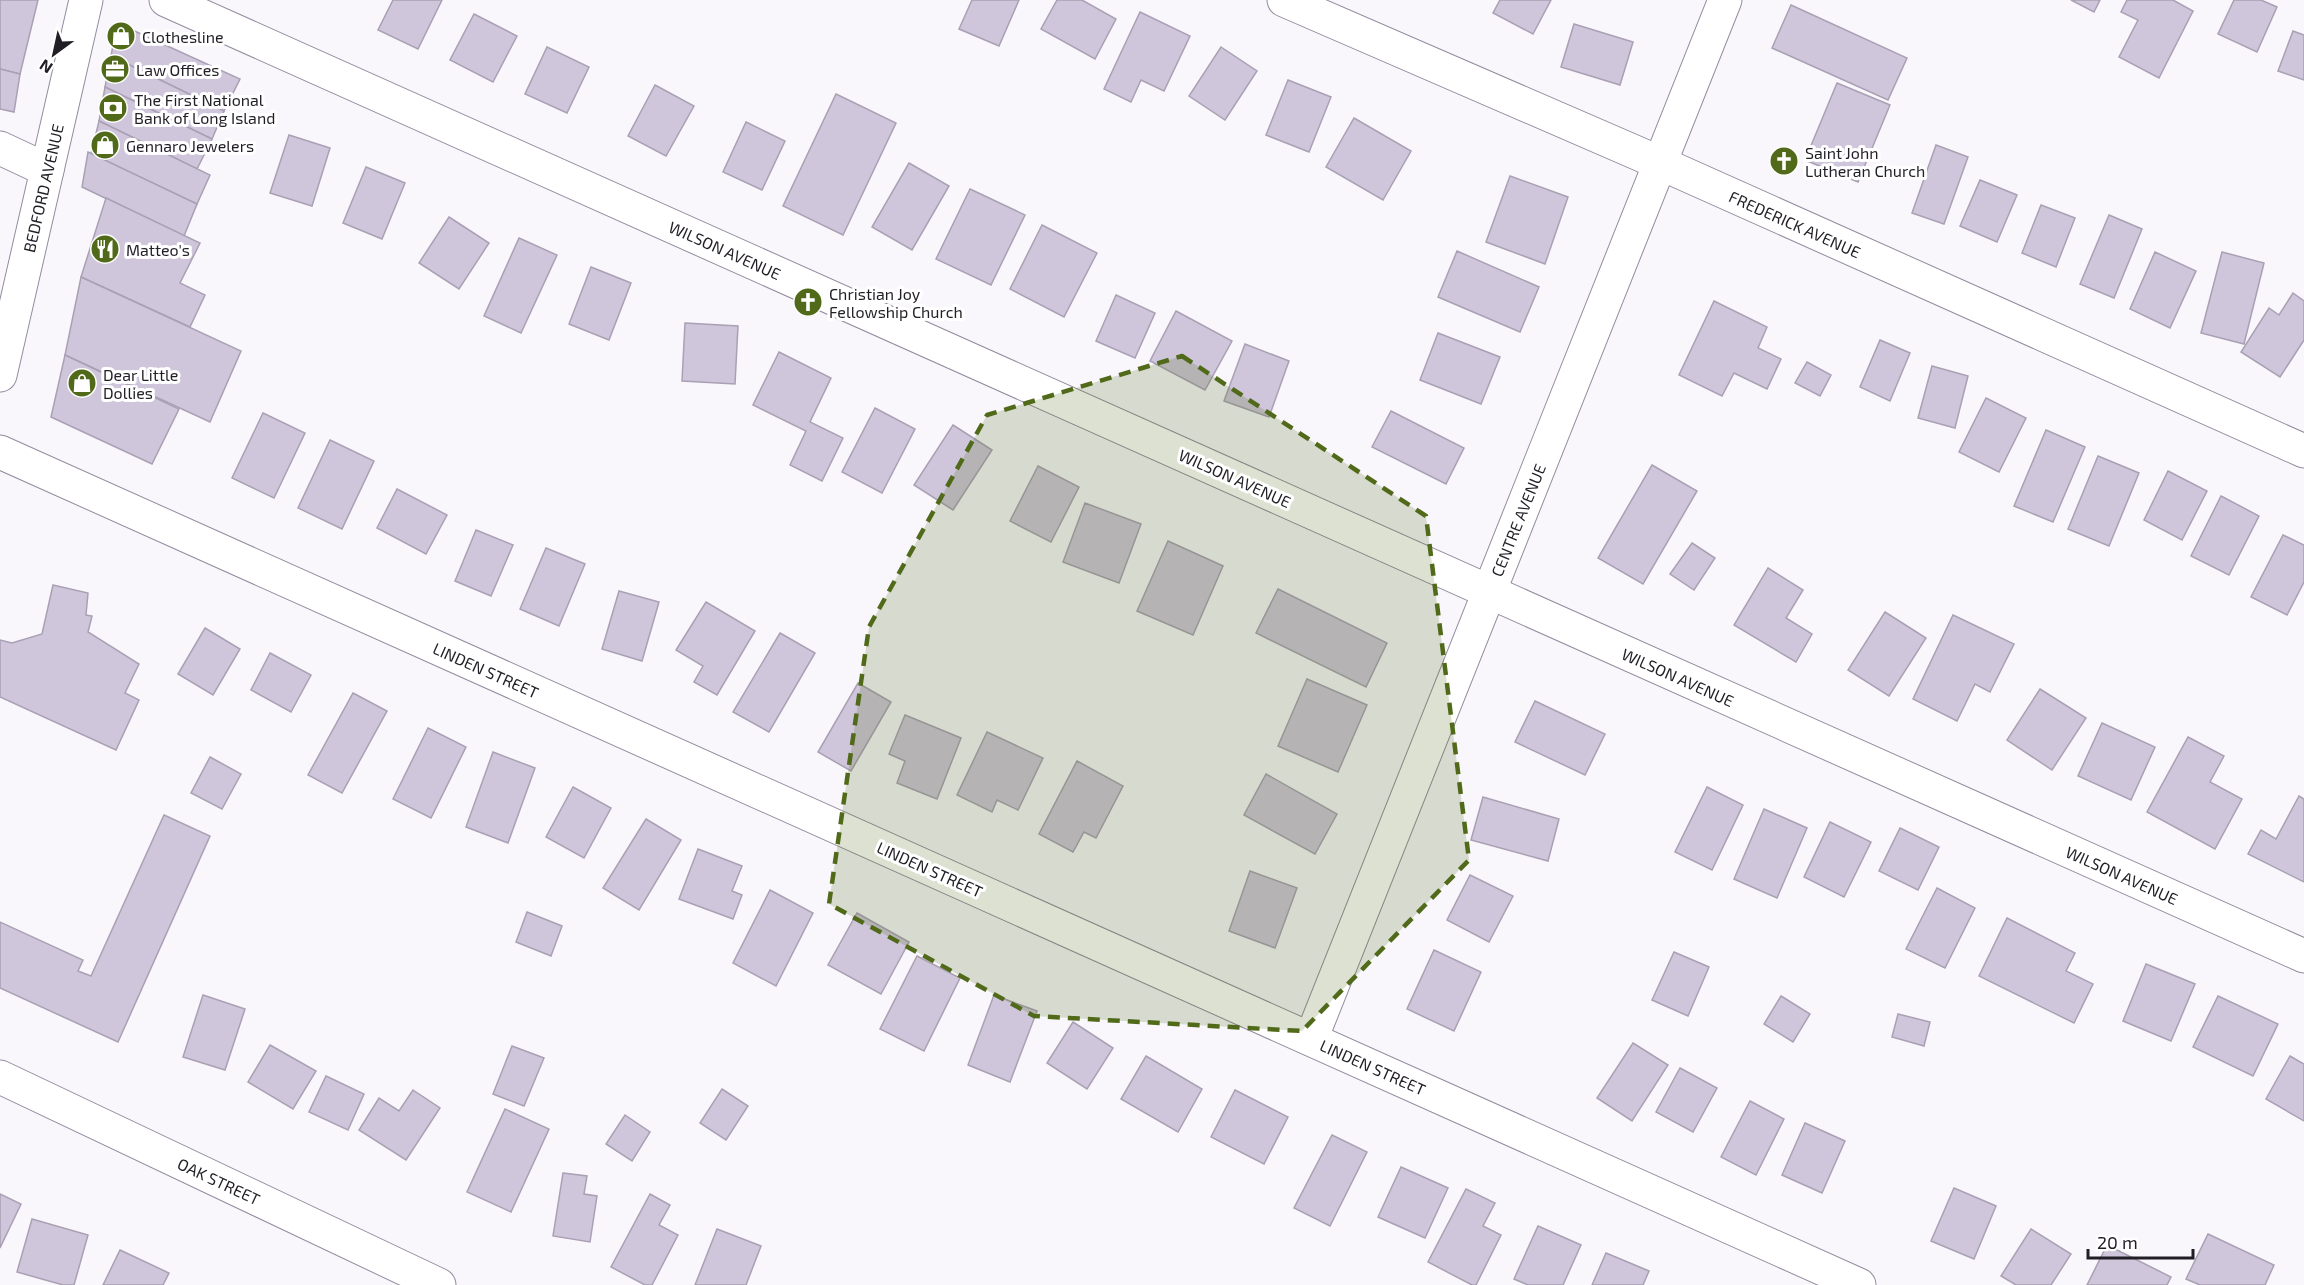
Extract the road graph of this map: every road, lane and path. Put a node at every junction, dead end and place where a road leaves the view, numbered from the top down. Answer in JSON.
{"nodes":[{"id":1,"x":86,"y":0,"type":"edge"},
{"id":2,"x":166,"y":0,"type":"edge"},
{"id":3,"x":1284,"y":0,"type":"edge"},
{"id":4,"x":1725,"y":0,"type":"edge"},
{"id":5,"x":0,"y":148,"type":"edge"},
{"id":6,"x":1660,"y":163,"type":"junction"},
{"id":7,"x":47,"y":170,"type":"junction"},
{"id":8,"x":0,"y":375,"type":"edge"},
{"id":9,"x":2304,"y":451,"type":"edge"},
{"id":10,"x":0,"y":452,"type":"edge"},
{"id":11,"x":1489,"y":592,"type":"junction"},
{"id":12,"x":2304,"y":956,"type":"edge"},
{"id":13,"x":1311,"y":1039,"type":"junction"},
{"id":14,"x":0,"y":1077,"type":"edge"},
{"id":15,"x":439,"y":1285,"type":"edge"},
{"id":16,"x":1859,"y":1285,"type":"edge"}],
"edges":[{"from":1,"to":7,"type":"street","name":"BEDFORD AVENUE"},
{"from":2,"to":11,"type":"street","name":"WILSON AVENUE"},
{"from":3,"to":6,"type":"street","name":"FREDERICK AVENUE"},
{"from":4,"to":6,"type":"street","name":"CENTRE AVENUE"},
{"from":5,"to":7,"type":"street"},
{"from":6,"to":9,"type":"street","name":"FREDERICK AVENUE"},
{"from":6,"to":11,"type":"street","name":"CENTRE AVENUE"},
{"from":7,"to":8,"type":"street","name":"BEDFORD AVENUE"},
{"from":10,"to":13,"type":"street","name":"LINDEN STREET"},
{"from":11,"to":12,"type":"street","name":"WILSON AVENUE"},
{"from":11,"to":13,"type":"street","name":"CENTRE AVENUE"},
{"from":13,"to":16,"type":"street","name":"LINDEN STREET"},
{"from":14,"to":15,"type":"street","name":"OAK STREET"}]}
